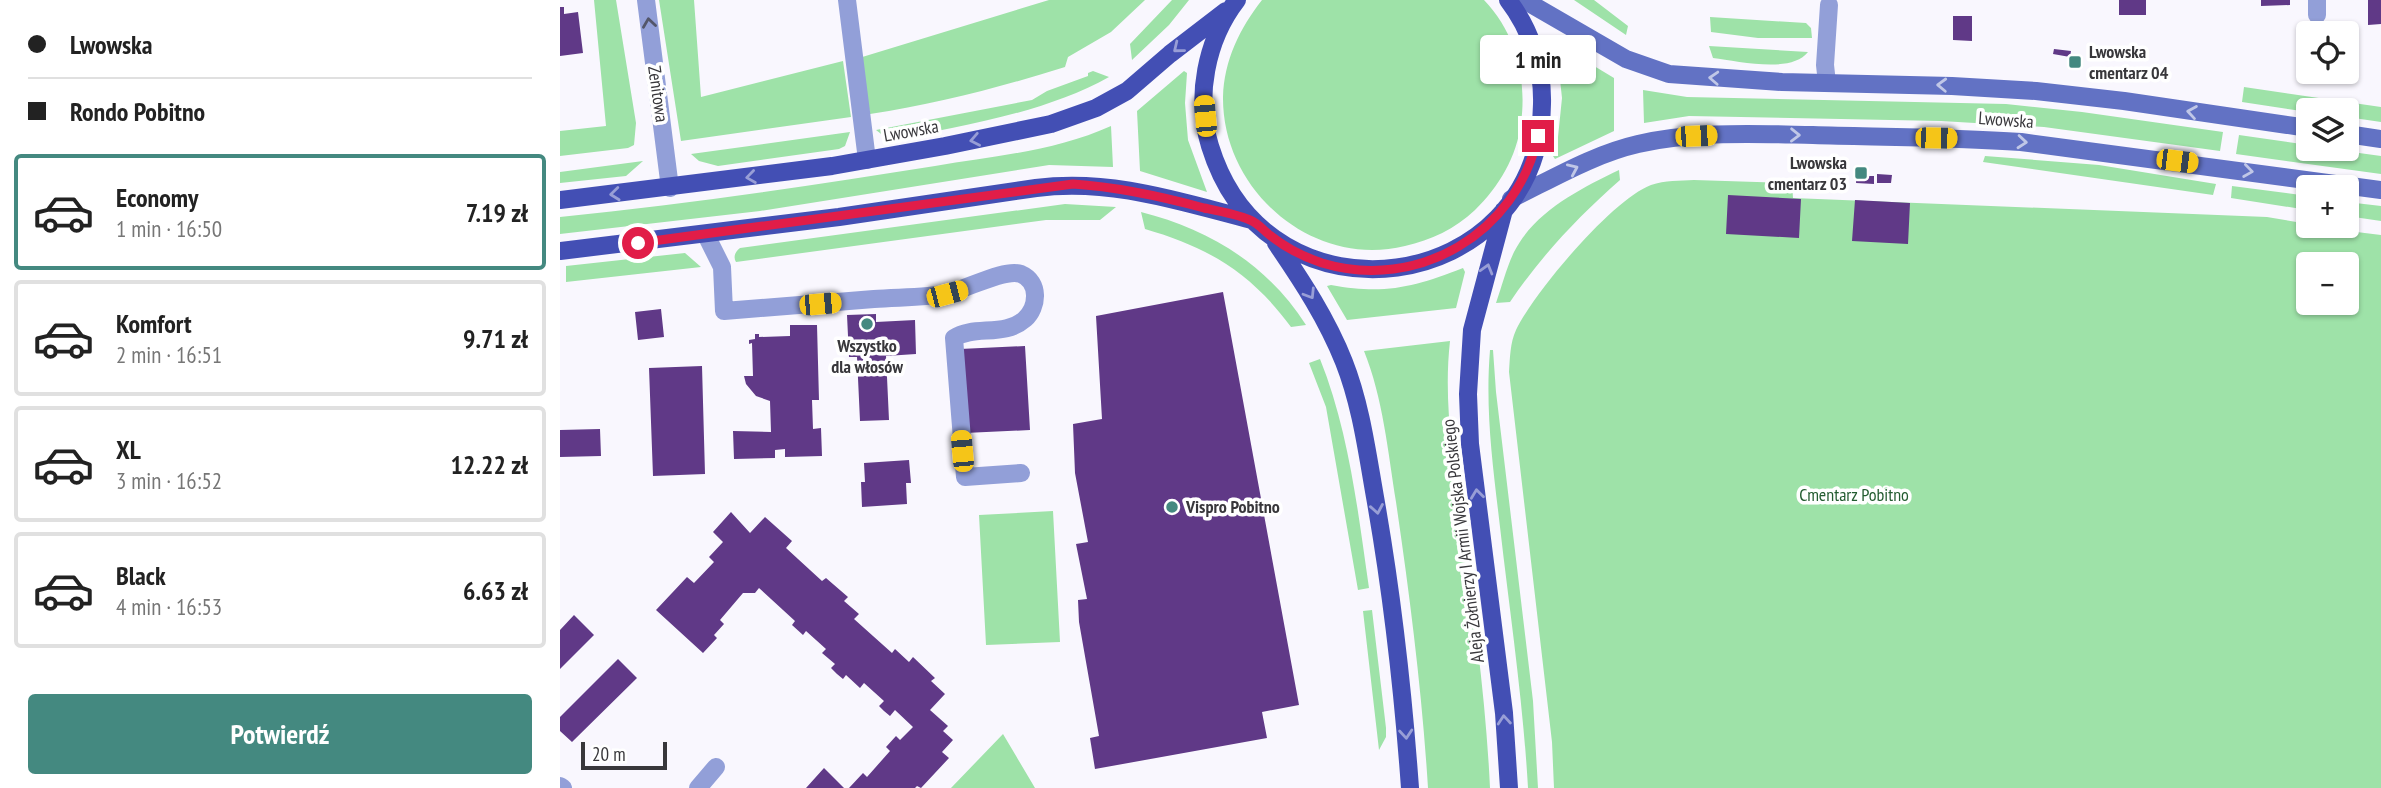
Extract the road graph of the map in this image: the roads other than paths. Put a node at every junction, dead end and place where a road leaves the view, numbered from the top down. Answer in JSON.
{"nodes":[{"id":1,"x":646,"y":0,"type":"edge"},
{"id":2,"x":847,"y":0,"type":"edge"},
{"id":3,"x":1508,"y":0,"type":"edge"},
{"id":4,"x":1524,"y":0,"type":"edge"},
{"id":5,"x":1234,"y":3,"type":"edge"},
{"id":6,"x":1823,"y":4,"type":"edge"},
{"id":7,"x":1827,"y":83,"type":"junction"},
{"id":8,"x":2296,"y":126,"type":"edge"},
{"id":9,"x":2359,"y":136,"type":"edge"},
{"id":10,"x":2381,"y":139,"type":"edge"},
{"id":11,"x":867,"y":160,"type":"junction"},
{"id":12,"x":670,"y":188,"type":"junction"},
{"id":13,"x":2381,"y":190,"type":"edge"},
{"id":14,"x":560,"y":200,"type":"edge"},
{"id":15,"x":1508,"y":204,"type":"junction"},
{"id":16,"x":1252,"y":220,"type":"junction"},
{"id":17,"x":706,"y":235,"type":"junction"},
{"id":18,"x":1272,"y":237,"type":"junction"},
{"id":19,"x":560,"y":251,"type":"edge"},
{"id":20,"x":1021,"y":473,"type":"dead end"},
{"id":21,"x":716,"y":767,"type":"dead end"},
{"id":22,"x":698,"y":788,"type":"edge"},
{"id":23,"x":1409,"y":788,"type":"edge"},
{"id":24,"x":1509,"y":788,"type":"edge"}],
"edges":[{"from":12,"to":1,"type":"street","name":"Zenitowa","one_way":true},
{"from":2,"to":11,"type":"street"},
{"from":3,"to":15,"type":"main road"},
{"from":7,"to":4,"type":"main road","name":"Lwowska","one_way":true},
{"from":5,"to":11,"type":"main road","name":"Lwowska","one_way":true},
{"from":5,"to":16,"type":"main road"},
{"from":6,"to":7,"type":"street"},
{"from":8,"to":7,"type":"main road","name":"Lwowska","one_way":true},
{"from":9,"to":10,"type":"main road"},
{"from":11,"to":12,"type":"main road","name":"Lwowska","one_way":true},
{"from":12,"to":14,"type":"main road","name":"Lwowska","one_way":true},
{"from":15,"to":13,"type":"main road","name":"Lwowska","one_way":true},
{"from":15,"to":18,"type":"main road"},
{"from":24,"to":15,"type":"main road","name":"Aleja Żołnierzy I Armii Wojska Polskiego","one_way":true},
{"from":16,"to":17,"type":"main road"},
{"from":16,"to":18,"type":"main road"},
{"from":17,"to":19,"type":"main road"},
{"from":17,"to":20,"type":"street"},
{"from":18,"to":23,"type":"main road","one_way":true},
{"from":21,"to":22,"type":"street"}]}
